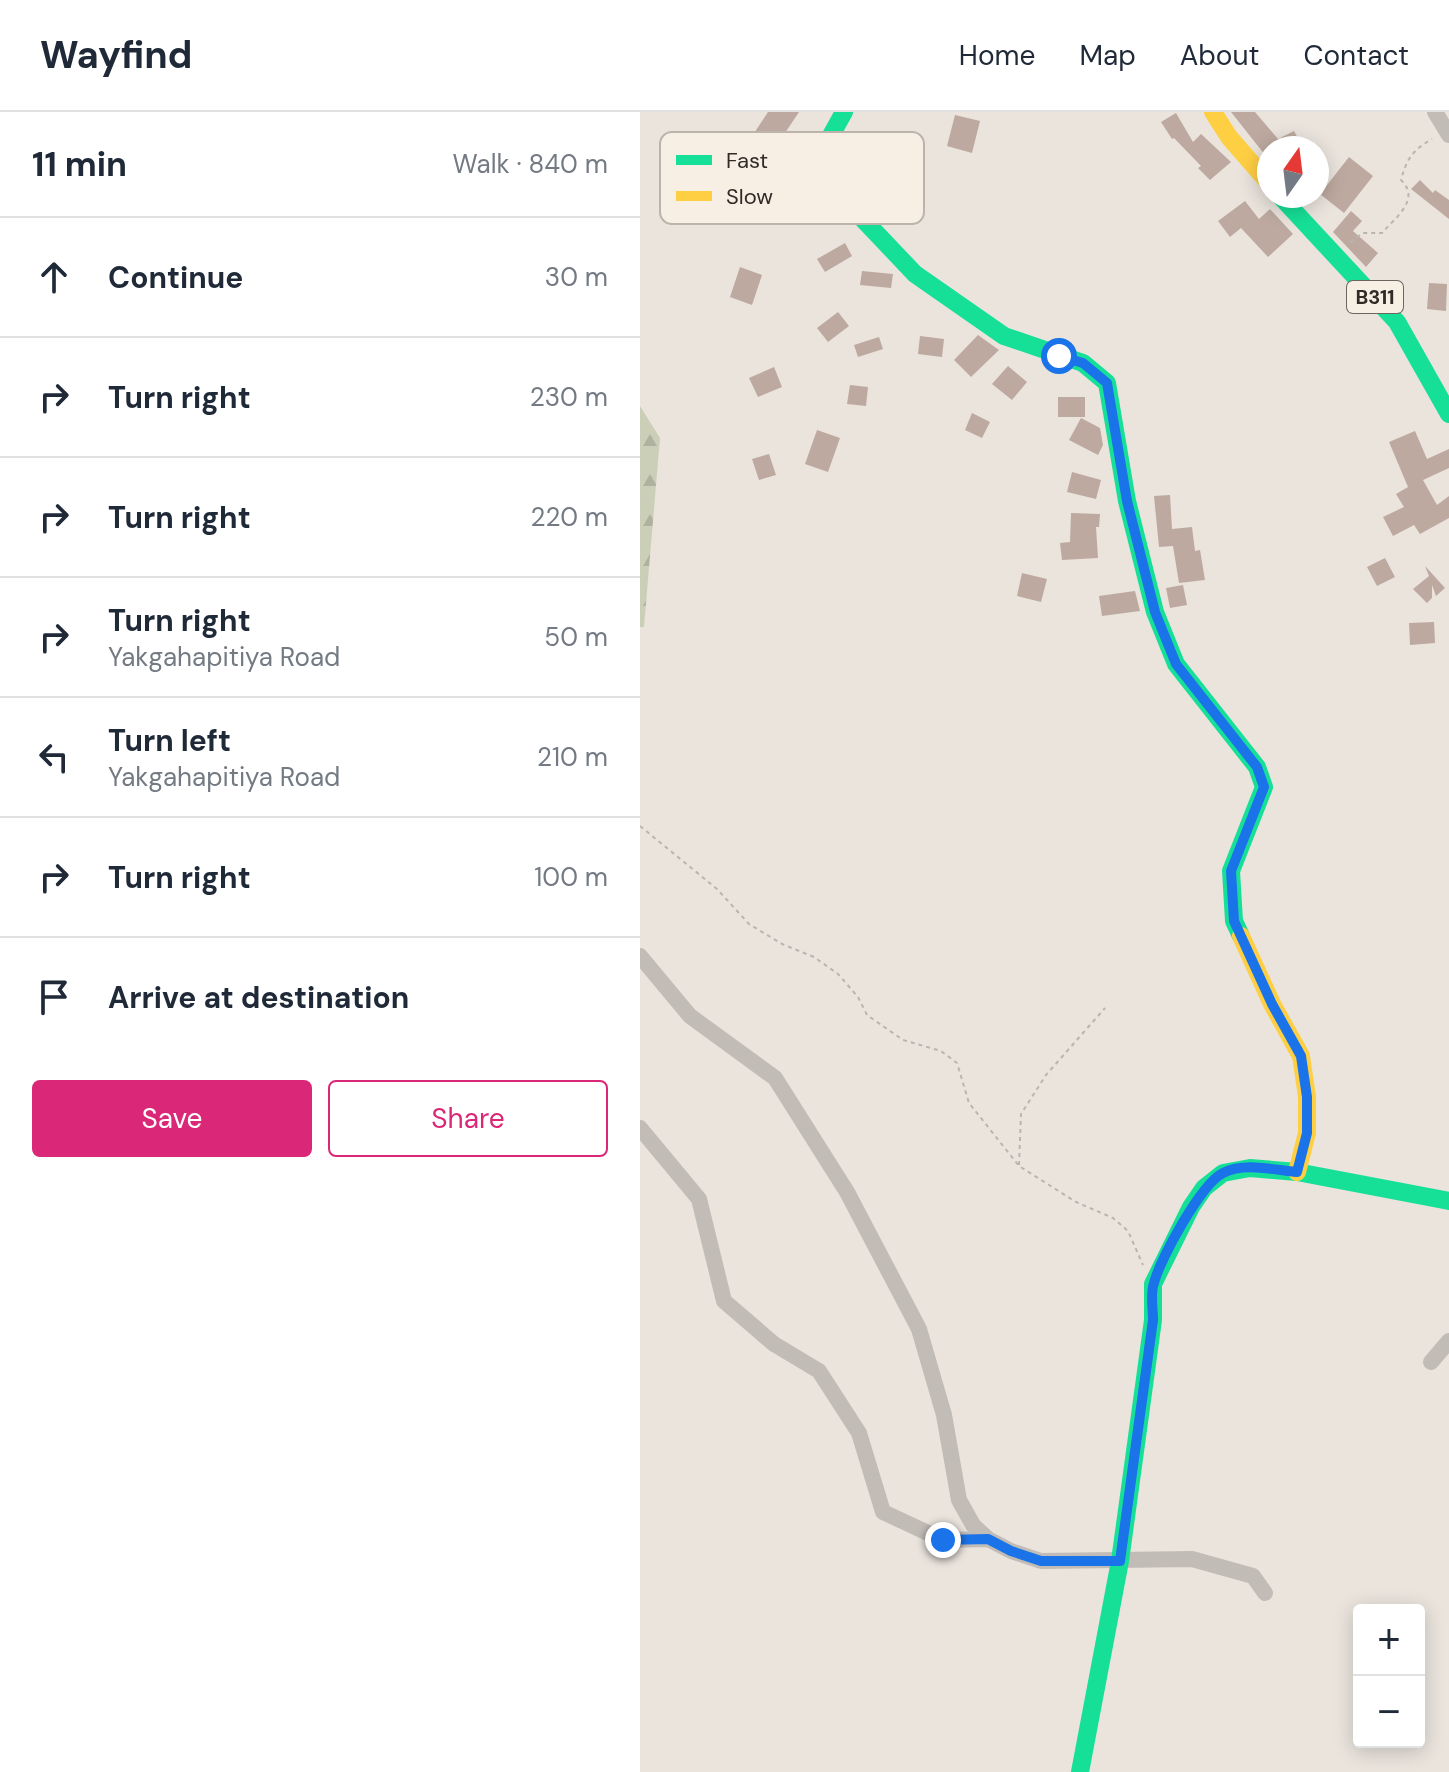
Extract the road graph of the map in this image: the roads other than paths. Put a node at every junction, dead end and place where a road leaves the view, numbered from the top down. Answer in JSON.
{"nodes":[{"id":1,"x":844,"y":112,"type":"edge"},
{"id":2,"x":1213,"y":112,"type":"edge"},
{"id":3,"x":833,"y":132,"type":"edge"},
{"id":4,"x":1257,"y":169,"type":"edge"},
{"id":5,"x":1291,"y":208,"type":"edge"},
{"id":6,"x":868,"y":224,"type":"edge"},
{"id":7,"x":1449,"y":414,"type":"edge"},
{"id":8,"x":640,"y":956,"type":"edge"},
{"id":9,"x":640,"y":1128,"type":"edge"},
{"id":10,"x":1297,"y":1172,"type":"junction"},
{"id":11,"x":1449,"y":1201,"type":"edge"},
{"id":12,"x":1449,"y":1341,"type":"edge"},
{"id":13,"x":1431,"y":1362,"type":"dead end"},
{"id":14,"x":988,"y":1539,"type":"junction"},
{"id":15,"x":1120,"y":1561,"type":"junction"},
{"id":16,"x":1265,"y":1593,"type":"dead end"},
{"id":17,"x":1080,"y":1772,"type":"edge"}],
"edges":[{"from":1,"to":3,"type":"street"},
{"from":2,"to":4,"type":"street"},
{"from":5,"to":7,"type":"street","number":"B311"},
{"from":6,"to":10,"type":"street"},
{"from":8,"to":14,"type":"street"},
{"from":9,"to":14,"type":"street"},
{"from":10,"to":11,"type":"street"},
{"from":10,"to":15,"type":"street"},
{"from":12,"to":13,"type":"street"},
{"from":14,"to":15,"type":"street"},
{"from":15,"to":16,"type":"street"},
{"from":15,"to":17,"type":"street"}]}
